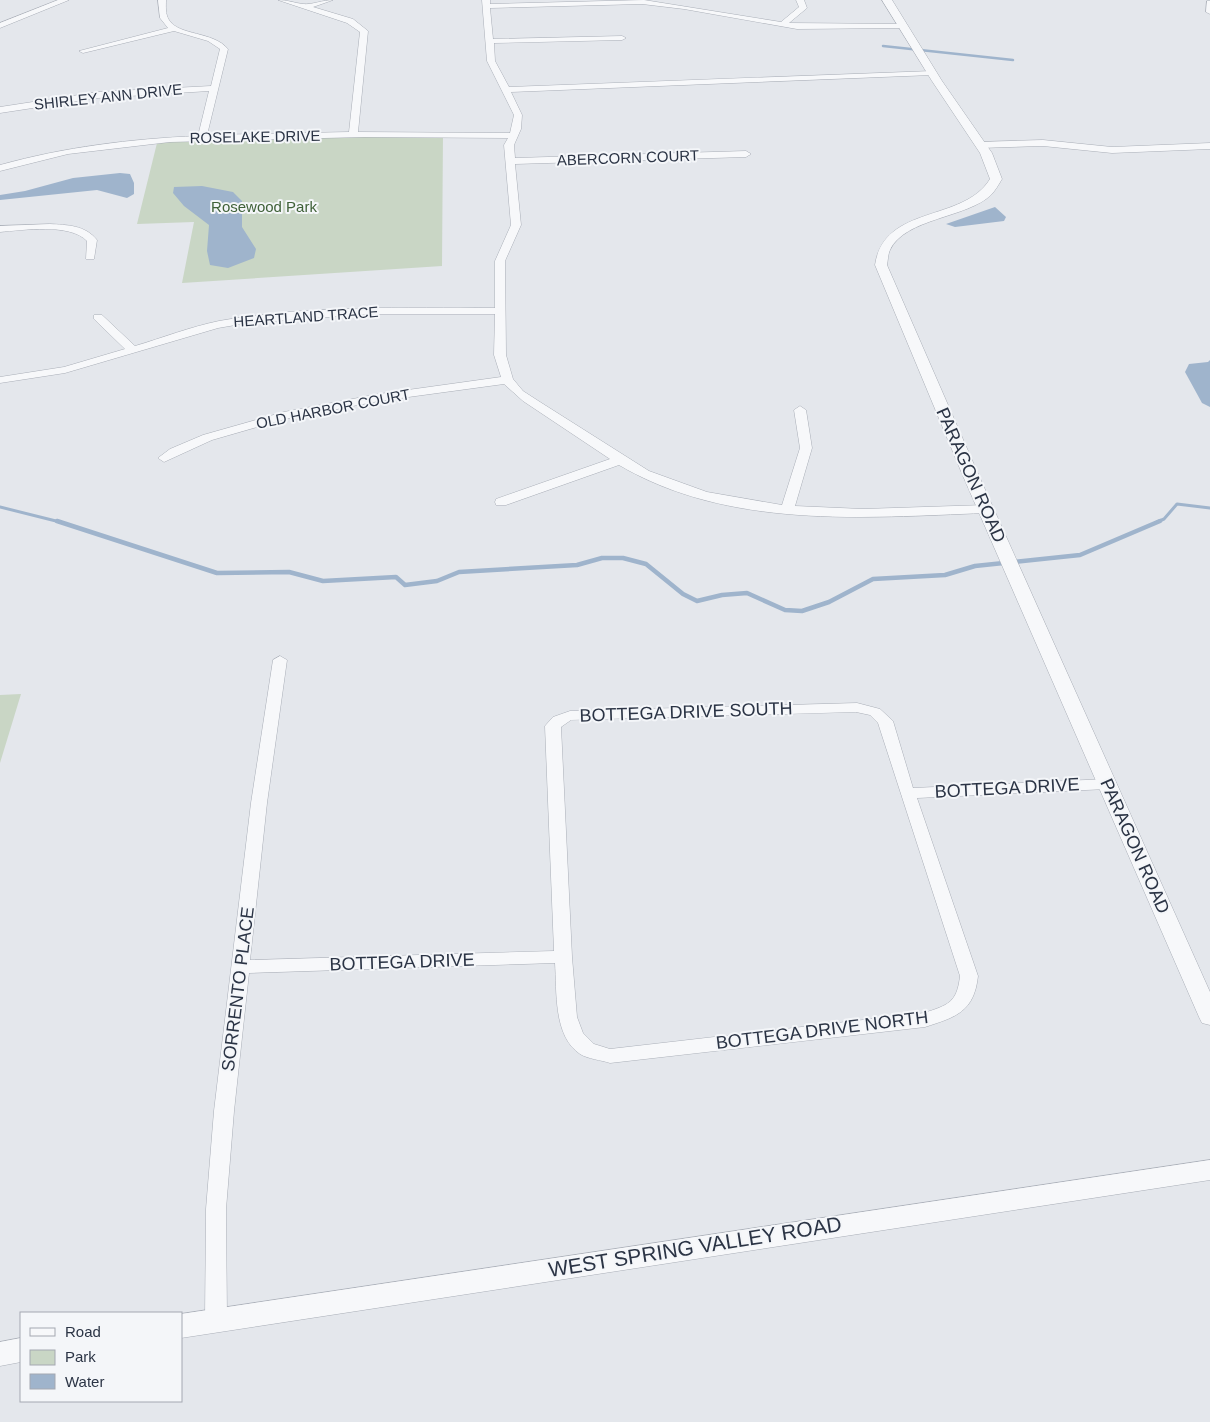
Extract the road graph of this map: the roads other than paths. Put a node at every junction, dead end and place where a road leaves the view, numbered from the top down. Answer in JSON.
{"nodes":[{"id":1,"x":65,"y":0,"type":"edge"},
{"id":2,"x":162,"y":0,"type":"edge"},
{"id":3,"x":282,"y":0,"type":"edge"},
{"id":4,"x":329,"y":0,"type":"edge"},
{"id":5,"x":800,"y":0,"type":"edge"},
{"id":6,"x":887,"y":0,"type":"edge"},
{"id":7,"x":599,"y":2,"type":"edge"},
{"id":8,"x":486,"y":3,"type":"edge"},
{"id":9,"x":1210,"y":3,"type":"edge"},
{"id":10,"x":306,"y":7,"type":"junction"},
{"id":11,"x":1210,"y":12,"type":"edge"},
{"id":12,"x":782,"y":25,"type":"junction"},
{"id":13,"x":0,"y":26,"type":"edge"},
{"id":14,"x":903,"y":26,"type":"junction"},
{"id":15,"x":176,"y":28,"type":"junction"},
{"id":16,"x":622,"y":38,"type":"dead end"},
{"id":17,"x":489,"y":41,"type":"junction"},
{"id":18,"x":84,"y":51,"type":"dead end"},
{"id":19,"x":932,"y":74,"type":"junction"},
{"id":20,"x":216,"y":88,"type":"junction"},
{"id":21,"x":506,"y":90,"type":"junction"},
{"id":22,"x":0,"y":110,"type":"edge"},
{"id":23,"x":353,"y":134,"type":"junction"},
{"id":24,"x":514,"y":136,"type":"junction"},
{"id":25,"x":202,"y":138,"type":"junction"},
{"id":26,"x":980,"y":145,"type":"junction"},
{"id":27,"x":1210,"y":146,"type":"edge"},
{"id":28,"x":746,"y":154,"type":"dead end"},
{"id":29,"x":510,"y":161,"type":"junction"},
{"id":30,"x":0,"y":168,"type":"edge"},
{"id":31,"x":0,"y":229,"type":"edge"},
{"id":32,"x":90,"y":257,"type":"dead end"},
{"id":33,"x":499,"y":311,"type":"junction"},
{"id":34,"x":98,"y":317,"type":"dead end"},
{"id":35,"x":133,"y":350,"type":"junction"},
{"id":36,"x":0,"y":380,"type":"edge"},
{"id":37,"x":507,"y":380,"type":"junction"},
{"id":38,"x":800,"y":410,"type":"dead end"},
{"id":39,"x":164,"y":458,"type":"dead end"},
{"id":40,"x":620,"y":460,"type":"junction"},
{"id":41,"x":501,"y":502,"type":"dead end"},
{"id":42,"x":986,"y":509,"type":"junction"},
{"id":43,"x":787,"y":511,"type":"junction"},
{"id":44,"x":280,"y":660,"type":"dead end"},
{"id":45,"x":1107,"y":784,"type":"junction"},
{"id":46,"x":907,"y":793,"type":"junction"},
{"id":47,"x":563,"y":957,"type":"junction"},
{"id":48,"x":240,"y":967,"type":"junction"},
{"id":49,"x":1210,"y":1017,"type":"edge"},
{"id":50,"x":1210,"y":1170,"type":"edge"},
{"id":51,"x":216,"y":1320,"type":"junction"},
{"id":52,"x":182,"y":1326,"type":"edge"},
{"id":53,"x":20,"y":1350,"type":"edge"},
{"id":54,"x":0,"y":1354,"type":"edge"}],
"edges":[{"from":1,"to":13,"type":"street"},
{"from":2,"to":15,"type":"street"},
{"from":3,"to":10,"type":"street"},
{"from":4,"to":10,"type":"street"},
{"from":5,"to":12,"type":"street"},
{"from":6,"to":14,"type":"street","name":"PARAGON ROAD"},
{"from":7,"to":8,"type":"street"},
{"from":7,"to":12,"type":"street"},
{"from":8,"to":17,"type":"street"},
{"from":9,"to":11,"type":"street"},
{"from":10,"to":23,"type":"street"},
{"from":12,"to":14,"type":"street"},
{"from":14,"to":19,"type":"street","name":"PARAGON ROAD"},
{"from":15,"to":18,"type":"street"},
{"from":15,"to":20,"type":"street"},
{"from":16,"to":17,"type":"street"},
{"from":17,"to":21,"type":"street"},
{"from":19,"to":21,"type":"street"},
{"from":19,"to":26,"type":"street","name":"PARAGON ROAD"},
{"from":20,"to":22,"type":"street","name":"SHIRLEY ANN DRIVE"},
{"from":20,"to":25,"type":"street"},
{"from":21,"to":24,"type":"street"},
{"from":23,"to":24,"type":"street","name":"ROSELAKE DRIVE"},
{"from":23,"to":25,"type":"street","name":"ROSELAKE DRIVE"},
{"from":24,"to":29,"type":"street"},
{"from":25,"to":30,"type":"street","name":"ROSELAKE DRIVE"},
{"from":26,"to":27,"type":"street"},
{"from":26,"to":42,"type":"street","name":"PARAGON ROAD"},
{"from":28,"to":29,"type":"street","name":"ABERCORN COURT"},
{"from":29,"to":33,"type":"street"},
{"from":31,"to":32,"type":"street"},
{"from":33,"to":35,"type":"street","name":"HEARTLAND TRACE"},
{"from":33,"to":37,"type":"street"},
{"from":34,"to":35,"type":"street"},
{"from":35,"to":36,"type":"street","name":"HEARTLAND TRACE"},
{"from":37,"to":39,"type":"street","name":"OLD HARBOR COURT"},
{"from":37,"to":40,"type":"street"},
{"from":38,"to":43,"type":"street"},
{"from":40,"to":41,"type":"street"},
{"from":40,"to":43,"type":"street"},
{"from":42,"to":43,"type":"street"},
{"from":42,"to":45,"type":"street","name":"PARAGON ROAD"},
{"from":44,"to":48,"type":"street","name":"SORRENTO PLACE"},
{"from":45,"to":46,"type":"street","name":"BOTTEGA DRIVE"},
{"from":45,"to":49,"type":"street","name":"PARAGON ROAD"},
{"from":46,"to":47,"type":"street","name":"BOTTEGA DRIVE SOUTH"},
{"from":46,"to":47,"type":"street","name":"BOTTEGA DRIVE NORTH"},
{"from":47,"to":48,"type":"street","name":"BOTTEGA DRIVE"},
{"from":48,"to":51,"type":"street","name":"SORRENTO PLACE"},
{"from":50,"to":51,"type":"street","name":"WEST SPRING VALLEY ROAD"},
{"from":51,"to":52,"type":"street","name":"WEST SPRING VALLEY ROAD"},
{"from":53,"to":54,"type":"street"}]}
